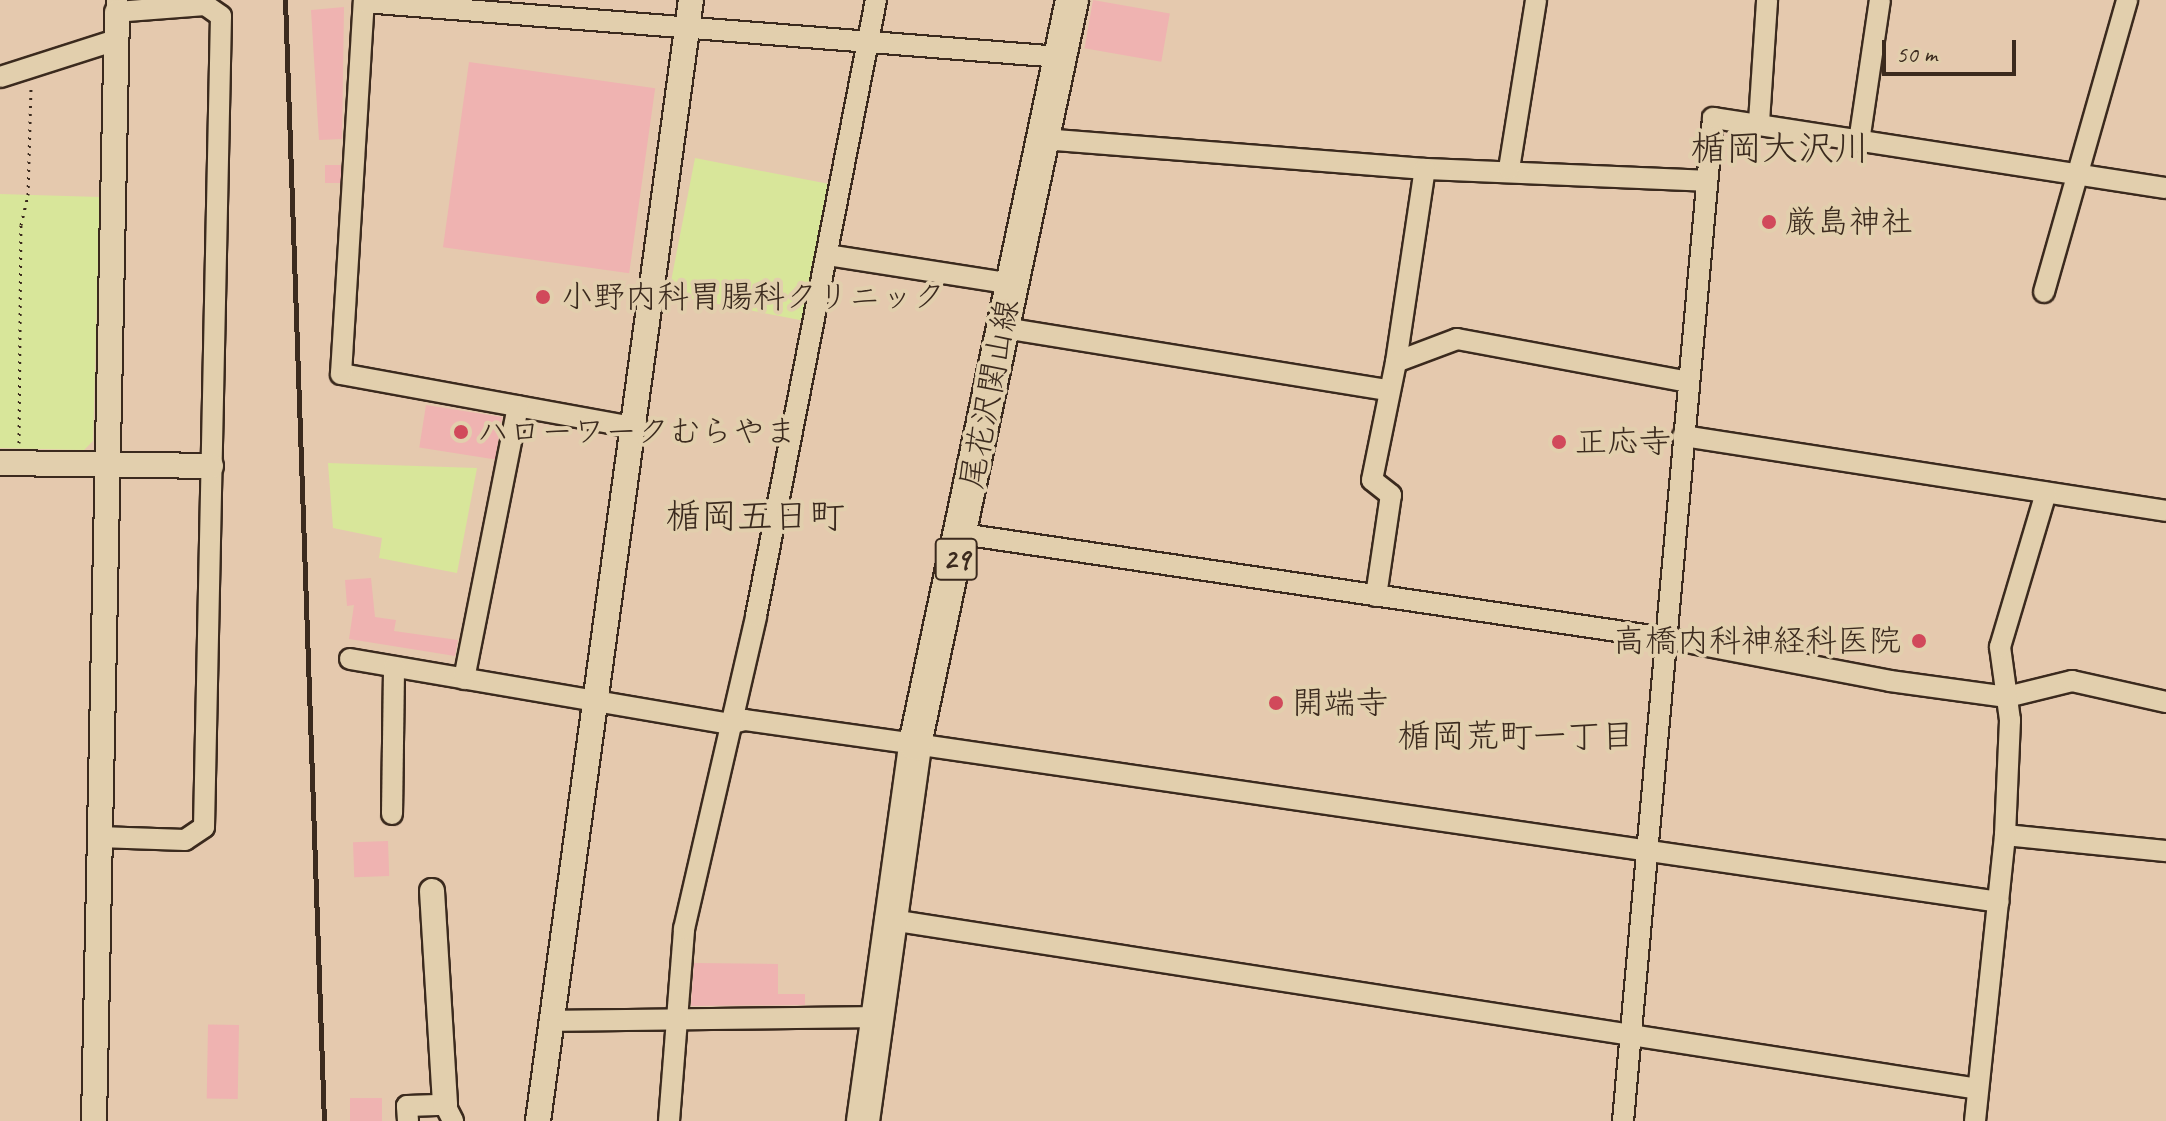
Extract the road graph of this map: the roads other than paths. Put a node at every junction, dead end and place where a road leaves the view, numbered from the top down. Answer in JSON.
{"nodes":[{"id":1,"x":691,"y":0,"type":"edge"},
{"id":2,"x":876,"y":0,"type":"edge"},
{"id":3,"x":1072,"y":0,"type":"edge"},
{"id":4,"x":1536,"y":0,"type":"edge"},
{"id":5,"x":1767,"y":0,"type":"edge"},
{"id":6,"x":1880,"y":0,"type":"edge"},
{"id":7,"x":2127,"y":0,"type":"edge"},
{"id":8,"x":357,"y":1,"type":"edge"},
{"id":9,"x":117,"y":6,"type":"edge"},
{"id":10,"x":687,"y":28,"type":"junction"},
{"id":11,"x":869,"y":39,"type":"junction"},
{"id":12,"x":116,"y":40,"type":"junction"},
{"id":13,"x":1059,"y":57,"type":"junction"},
{"id":14,"x":0,"y":77,"type":"edge"},
{"id":15,"x":1759,"y":122,"type":"junction"},
{"id":16,"x":1860,"y":135,"type":"junction"},
{"id":17,"x":1043,"y":139,"type":"junction"},
{"id":18,"x":1425,"y":169,"type":"junction"},
{"id":19,"x":1509,"y":169,"type":"junction"},
{"id":20,"x":2076,"y":174,"type":"junction"},
{"id":21,"x":1707,"y":181,"type":"junction"},
{"id":22,"x":2166,"y":188,"type":"edge"},
{"id":23,"x":827,"y":255,"type":"junction"},
{"id":24,"x":1012,"y":284,"type":"junction"},
{"id":25,"x":2044,"y":292,"type":"dead end"},
{"id":26,"x":1004,"y":328,"type":"junction"},
{"id":27,"x":1396,"y":362,"type":"junction"},
{"id":28,"x":1688,"y":382,"type":"junction"},
{"id":29,"x":1387,"y":390,"type":"junction"},
{"id":30,"x":518,"y":406,"type":"junction"},
{"id":31,"x":638,"y":428,"type":"junction"},
{"id":32,"x":1683,"y":436,"type":"junction"},
{"id":33,"x":11,"y":463,"type":"edge"},
{"id":34,"x":106,"y":464,"type":"junction"},
{"id":35,"x":211,"y":466,"type":"junction"},
{"id":36,"x":2046,"y":493,"type":"junction"},
{"id":37,"x":2166,"y":511,"type":"edge"},
{"id":38,"x":962,"y":534,"type":"junction"},
{"id":39,"x":1376,"y":596,"type":"junction"},
{"id":40,"x":1665,"y":638,"type":"junction"},
{"id":41,"x":350,"y":659,"type":"dead end"},
{"id":42,"x":394,"y":667,"type":"junction"},
{"id":43,"x":464,"y":679,"type":"junction"},
{"id":44,"x":2007,"y":697,"type":"junction"},
{"id":45,"x":595,"y":702,"type":"junction"},
{"id":46,"x":2166,"y":702,"type":"edge"},
{"id":47,"x":729,"y":724,"type":"junction"},
{"id":48,"x":915,"y":744,"type":"junction"},
{"id":49,"x":392,"y":814,"type":"dead end"},
{"id":50,"x":2005,"y":835,"type":"junction"},
{"id":51,"x":99,"y":837,"type":"junction"},
{"id":52,"x":1645,"y":851,"type":"junction"},
{"id":53,"x":2166,"y":851,"type":"edge"},
{"id":54,"x":432,"y":891,"type":"dead end"},
{"id":55,"x":1999,"y":902,"type":"junction"},
{"id":56,"x":885,"y":919,"type":"junction"},
{"id":57,"x":872,"y":1017,"type":"junction"},
{"id":58,"x":551,"y":1021,"type":"junction"},
{"id":59,"x":674,"y":1022,"type":"junction"},
{"id":60,"x":1628,"y":1034,"type":"junction"},
{"id":61,"x":1978,"y":1089,"type":"junction"},
{"id":62,"x":449,"y":1113,"type":"edge"},
{"id":63,"x":94,"y":1121,"type":"edge"},
{"id":64,"x":408,"y":1121,"type":"edge"},
{"id":65,"x":538,"y":1121,"type":"edge"},
{"id":66,"x":669,"y":1121,"type":"edge"},
{"id":67,"x":863,"y":1121,"type":"edge"},
{"id":68,"x":1623,"y":1121,"type":"edge"},
{"id":69,"x":1975,"y":1121,"type":"edge"}],
"edges":[{"from":1,"to":10,"type":"street"},
{"from":2,"to":11,"type":"street"},
{"from":3,"to":13,"type":"main road","name":"尾花沢関山線","number":"29"},
{"from":4,"to":19,"type":"street"},
{"from":5,"to":15,"type":"street"},
{"from":6,"to":16,"type":"street"},
{"from":7,"to":20,"type":"street"},
{"from":8,"to":10,"type":"street"},
{"from":8,"to":30,"type":"street"},
{"from":9,"to":12,"type":"street"},
{"from":9,"to":35,"type":"street"},
{"from":10,"to":11,"type":"street"},
{"from":10,"to":31,"type":"street"},
{"from":11,"to":13,"type":"street"},
{"from":11,"to":23,"type":"street"},
{"from":12,"to":14,"type":"street"},
{"from":12,"to":34,"type":"street"},
{"from":13,"to":17,"type":"main road","name":"尾花沢関山線","number":"29"},
{"from":15,"to":16,"type":"street"},
{"from":15,"to":21,"type":"street"},
{"from":16,"to":20,"type":"street"},
{"from":17,"to":18,"type":"street"},
{"from":17,"to":24,"type":"main road","name":"尾花沢関山線","number":"29"},
{"from":18,"to":19,"type":"street"},
{"from":18,"to":27,"type":"street"},
{"from":19,"to":21,"type":"street"},
{"from":20,"to":22,"type":"street"},
{"from":20,"to":25,"type":"street"},
{"from":21,"to":28,"type":"street"},
{"from":23,"to":24,"type":"street"},
{"from":23,"to":47,"type":"street"},
{"from":24,"to":26,"type":"main road","name":"尾花沢関山線","number":"29"},
{"from":26,"to":29,"type":"street"},
{"from":26,"to":38,"type":"main road","name":"尾花沢関山線","number":"29"},
{"from":27,"to":28,"type":"street"},
{"from":27,"to":29,"type":"street"},
{"from":28,"to":32,"type":"street"},
{"from":29,"to":39,"type":"street"},
{"from":30,"to":31,"type":"street"},
{"from":30,"to":43,"type":"street"},
{"from":31,"to":45,"type":"street"},
{"from":32,"to":36,"type":"street"},
{"from":32,"to":40,"type":"street"},
{"from":33,"to":34,"type":"street"},
{"from":34,"to":35,"type":"street"},
{"from":34,"to":51,"type":"street"},
{"from":35,"to":51,"type":"street"},
{"from":36,"to":37,"type":"street"},
{"from":36,"to":44,"type":"street"},
{"from":38,"to":39,"type":"street"},
{"from":38,"to":48,"type":"main road","name":"尾花沢関山線","number":"29"},
{"from":39,"to":40,"type":"street"},
{"from":40,"to":44,"type":"street"},
{"from":40,"to":52,"type":"street"},
{"from":41,"to":42,"type":"street"},
{"from":42,"to":43,"type":"street"},
{"from":42,"to":49,"type":"street"},
{"from":43,"to":45,"type":"street"},
{"from":44,"to":46,"type":"street"},
{"from":44,"to":50,"type":"street"},
{"from":45,"to":47,"type":"street"},
{"from":45,"to":58,"type":"street"},
{"from":47,"to":48,"type":"street"},
{"from":47,"to":59,"type":"street"},
{"from":48,"to":52,"type":"street"},
{"from":48,"to":56,"type":"main road","name":"尾花沢関山線","number":"29"},
{"from":50,"to":53,"type":"street"},
{"from":50,"to":55,"type":"street"},
{"from":51,"to":63,"type":"street"},
{"from":52,"to":55,"type":"street"},
{"from":52,"to":60,"type":"street"},
{"from":54,"to":62,"type":"street"},
{"from":55,"to":61,"type":"street"},
{"from":56,"to":57,"type":"main road","name":"尾花沢関山線","number":"29"},
{"from":56,"to":60,"type":"street"},
{"from":57,"to":59,"type":"street"},
{"from":57,"to":67,"type":"main road","name":"尾花沢関山線","number":"29"},
{"from":58,"to":59,"type":"street"},
{"from":58,"to":65,"type":"street"},
{"from":59,"to":66,"type":"street"},
{"from":60,"to":61,"type":"street"},
{"from":60,"to":68,"type":"street"},
{"from":61,"to":69,"type":"street"},
{"from":62,"to":64,"type":"street"}]}
